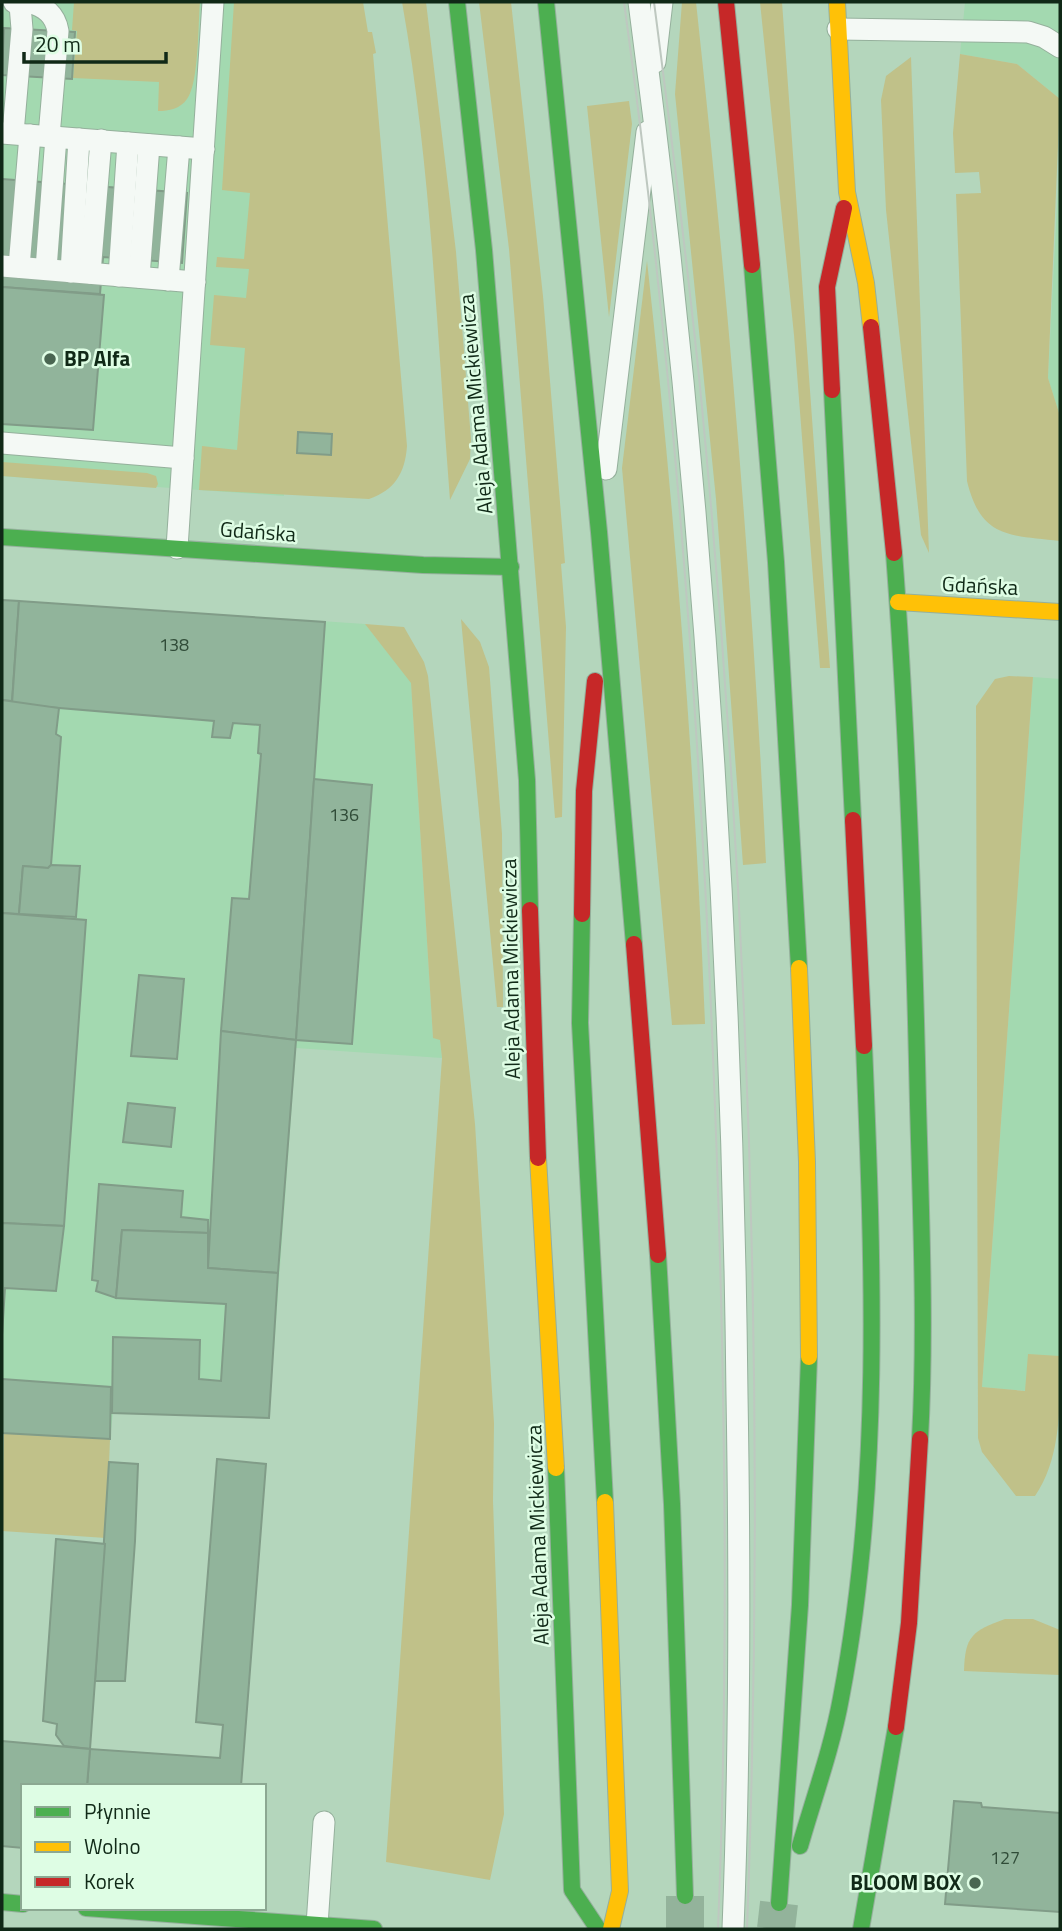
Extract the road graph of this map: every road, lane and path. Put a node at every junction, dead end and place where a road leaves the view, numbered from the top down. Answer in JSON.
{"nodes":[{"id":1,"x":14,"y":2,"type":"edge"},
{"id":2,"x":29,"y":2,"type":"edge"},
{"id":3,"x":213,"y":2,"type":"edge"},
{"id":4,"x":457,"y":2,"type":"edge"},
{"id":5,"x":546,"y":2,"type":"edge"},
{"id":6,"x":639,"y":2,"type":"edge"},
{"id":7,"x":662,"y":2,"type":"edge"},
{"id":8,"x":726,"y":2,"type":"edge"},
{"id":9,"x":837,"y":2,"type":"edge"},
{"id":10,"x":838,"y":29,"type":"junction"},
{"id":11,"x":1060,"y":47,"type":"edge"},
{"id":12,"x":651,"y":94,"type":"junction"},
{"id":13,"x":30,"y":135,"type":"edge"},
{"id":14,"x":79,"y":139,"type":"junction"},
{"id":15,"x":101,"y":140,"type":"junction"},
{"id":16,"x":139,"y":144,"type":"junction"},
{"id":17,"x":179,"y":147,"type":"junction"},
{"id":18,"x":204,"y":149,"type":"junction"},
{"id":19,"x":847,"y":192,"type":"junction"},
{"id":20,"x":10,"y":266,"type":"edge"},
{"id":21,"x":46,"y":269,"type":"junction"},
{"id":22,"x":80,"y":272,"type":"junction"},
{"id":23,"x":129,"y":276,"type":"junction"},
{"id":24,"x":168,"y":280,"type":"junction"},
{"id":25,"x":194,"y":282,"type":"junction"},
{"id":26,"x":2,"y":443,"type":"edge"},
{"id":27,"x":183,"y":458,"type":"junction"},
{"id":28,"x":599,"y":532,"type":"junction"},
{"id":29,"x":2,"y":537,"type":"edge"},
{"id":30,"x":177,"y":548,"type":"junction"},
{"id":31,"x":511,"y":567,"type":"junction"},
{"id":32,"x":604,"y":591,"type":"junction"},
{"id":33,"x":898,"y":602,"type":"junction"},
{"id":34,"x":1060,"y":612,"type":"edge"},
{"id":35,"x":324,"y":1822,"type":"dead end"},
{"id":36,"x":685,"y":1896,"type":"tunnel mouth"},
{"id":37,"x":2,"y":1902,"type":"edge"},
{"id":38,"x":21,"y":1904,"type":"edge"},
{"id":39,"x":113,"y":1910,"type":"edge"},
{"id":40,"x":317,"y":1925,"type":"junction"},
{"id":41,"x":374,"y":1929,"type":"edge"},
{"id":42,"x":598,"y":1929,"type":"edge"},
{"id":43,"x":611,"y":1929,"type":"edge"},
{"id":44,"x":733,"y":1929,"type":"edge"},
{"id":45,"x":861,"y":1929,"type":"edge"}],
"edges":[{"from":1,"to":13,"type":"lane"},
{"from":2,"to":13,"type":"lane"},
{"from":3,"to":18,"type":"lane"},
{"from":4,"to":31,"type":"main road","name":"Aleja Adama Mickiewicza"},
{"from":5,"to":28,"type":"main road"},
{"from":6,"to":12,"type":"lane"},
{"from":7,"to":12,"type":"lane"},
{"from":8,"to":19,"type":"main road"},
{"from":9,"to":10,"type":"main road"},
{"from":10,"to":11,"type":"lane"},
{"from":10,"to":19,"type":"main road"},
{"from":12,"to":28,"type":"lane"},
{"from":12,"to":44,"type":"lane"},
{"from":13,"to":14,"type":"lane"},
{"from":13,"to":20,"type":"lane"},
{"from":13,"to":21,"type":"lane"},
{"from":14,"to":15,"type":"lane"},
{"from":14,"to":22,"type":"lane"},
{"from":15,"to":16,"type":"lane"},
{"from":15,"to":22,"type":"lane"},
{"from":16,"to":17,"type":"lane"},
{"from":16,"to":23,"type":"lane"},
{"from":17,"to":18,"type":"lane"},
{"from":17,"to":24,"type":"lane"},
{"from":18,"to":25,"type":"lane"},
{"from":19,"to":33,"type":"main road"},
{"from":20,"to":21,"type":"lane"},
{"from":21,"to":22,"type":"lane"},
{"from":22,"to":23,"type":"lane"},
{"from":23,"to":24,"type":"lane"},
{"from":24,"to":25,"type":"lane"},
{"from":25,"to":27,"type":"lane"},
{"from":26,"to":27,"type":"lane"},
{"from":27,"to":30,"type":"lane"},
{"from":28,"to":32,"type":"main road"},
{"from":29,"to":30,"type":"main road","name":"Gdańska"},
{"from":30,"to":31,"type":"main road","name":"Gdańska"},
{"from":31,"to":42,"type":"main road","name":"Aleja Adama Mickiewicza"},
{"from":32,"to":36,"type":"main road"},
{"from":32,"to":43,"type":"main road"},
{"from":33,"to":34,"type":"main road","name":"Gdańska"},
{"from":33,"to":45,"type":"main road"},
{"from":35,"to":40,"type":"lane"},
{"from":37,"to":38,"type":"main road"},
{"from":39,"to":40,"type":"main road"},
{"from":40,"to":41,"type":"main road"}]}
